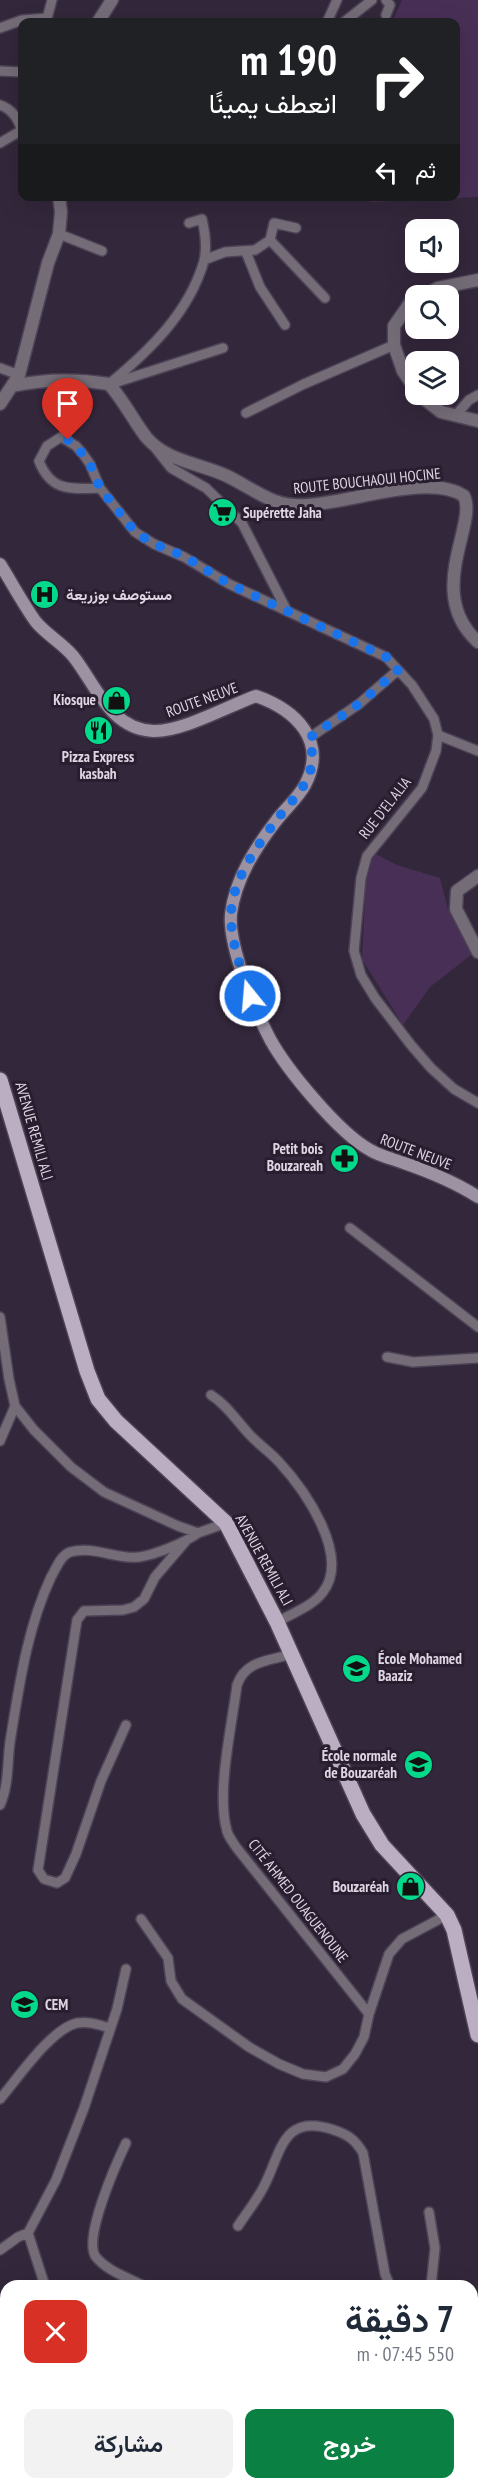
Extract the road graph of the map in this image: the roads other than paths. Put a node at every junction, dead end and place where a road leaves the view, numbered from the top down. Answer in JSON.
{"nodes":[{"id":1,"x":52,"y":0,"type":"edge"},
{"id":2,"x":337,"y":0,"type":"edge"},
{"id":3,"x":372,"y":0,"type":"edge"},
{"id":4,"x":386,"y":0,"type":"edge"},
{"id":5,"x":108,"y":1,"type":"edge"},
{"id":6,"x":386,"y":15,"type":"dead end"},
{"id":7,"x":48,"y":18,"type":"edge"},
{"id":8,"x":100,"y":18,"type":"edge"},
{"id":9,"x":329,"y":18,"type":"edge"},
{"id":10,"x":349,"y":18,"type":"edge"},
{"id":11,"x":18,"y":21,"type":"edge"},
{"id":12,"x":0,"y":28,"type":"edge"},
{"id":13,"x":0,"y":71,"type":"edge"},
{"id":14,"x":18,"y":72,"type":"edge"},
{"id":15,"x":0,"y":105,"type":"edge"},
{"id":16,"x":18,"y":121,"type":"edge"},
{"id":17,"x":18,"y":133,"type":"edge"},
{"id":18,"x":0,"y":143,"type":"edge"},
{"id":19,"x":59,"y":201,"type":"edge"},
{"id":20,"x":189,"y":223,"type":"dead end"},
{"id":21,"x":296,"y":228,"type":"dead end"},
{"id":22,"x":60,"y":234,"type":"junction"},
{"id":23,"x":270,"y":240,"type":"junction"},
{"id":24,"x":102,"y":251,"type":"dead end"},
{"id":25,"x":246,"y":252,"type":"junction"},
{"id":26,"x":204,"y":260,"type":"junction"},
{"id":27,"x":478,"y":280,"type":"edge"},
{"id":28,"x":453,"y":285,"type":"edge"},
{"id":29,"x":324,"y":298,"type":"dead end"},
{"id":30,"x":405,"y":310,"type":"edge"},
{"id":31,"x":285,"y":325,"type":"dead end"},
{"id":32,"x":394,"y":345,"type":"junction"},
{"id":33,"x":223,"y":348,"type":"dead end"},
{"id":34,"x":0,"y":368,"type":"edge"},
{"id":35,"x":405,"y":374,"type":"edge"},
{"id":36,"x":16,"y":380,"type":"junction"},
{"id":37,"x":109,"y":384,"type":"junction"},
{"id":38,"x":478,"y":395,"type":"edge"},
{"id":39,"x":0,"y":404,"type":"edge"},
{"id":40,"x":432,"y":405,"type":"edge"},
{"id":41,"x":246,"y":413,"type":"dead end"},
{"id":42,"x":456,"y":415,"type":"junction"},
{"id":43,"x":478,"y":421,"type":"edge"},
{"id":44,"x":147,"y":438,"type":"junction"},
{"id":45,"x":100,"y":488,"type":"junction"},
{"id":46,"x":0,"y":564,"type":"edge"},
{"id":47,"x":287,"y":611,"type":"junction"},
{"id":48,"x":478,"y":642,"type":"edge"},
{"id":49,"x":398,"y":670,"type":"junction"},
{"id":50,"x":438,"y":735,"type":"junction"},
{"id":51,"x":309,"y":738,"type":"junction"},
{"id":52,"x":478,"y":751,"type":"edge"},
{"id":53,"x":478,"y":876,"type":"edge"},
{"id":54,"x":478,"y":952,"type":"edge"},
{"id":55,"x":0,"y":1080,"type":"edge"},
{"id":56,"x":478,"y":1103,"type":"edge"},
{"id":57,"x":478,"y":1197,"type":"edge"},
{"id":58,"x":350,"y":1228,"type":"dead end"},
{"id":59,"x":0,"y":1317,"type":"edge"},
{"id":60,"x":478,"y":1327,"type":"edge"},
{"id":61,"x":387,"y":1357,"type":"dead end"},
{"id":62,"x":478,"y":1358,"type":"edge"},
{"id":63,"x":211,"y":1395,"type":"dead end"},
{"id":64,"x":15,"y":1406,"type":"junction"},
{"id":65,"x":0,"y":1441,"type":"edge"},
{"id":66,"x":226,"y":1523,"type":"junction"},
{"id":67,"x":198,"y":1533,"type":"junction"},
{"id":68,"x":185,"y":1542,"type":"junction"},
{"id":69,"x":277,"y":1622,"type":"junction"},
{"id":70,"x":292,"y":1654,"type":"junction"},
{"id":71,"x":126,"y":1725,"type":"dead end"},
{"id":72,"x":0,"y":1805,"type":"edge"},
{"id":73,"x":447,"y":1915,"type":"junction"},
{"id":74,"x":141,"y":1919,"type":"dead end"},
{"id":75,"x":126,"y":1970,"type":"dead end"},
{"id":76,"x":369,"y":2014,"type":"junction"},
{"id":77,"x":110,"y":2028,"type":"junction"},
{"id":78,"x":478,"y":2035,"type":"edge"},
{"id":79,"x":0,"y":2099,"type":"edge"},
{"id":80,"x":126,"y":2143,"type":"dead end"},
{"id":81,"x":429,"y":2212,"type":"dead end"},
{"id":82,"x":238,"y":2226,"type":"dead end"},
{"id":83,"x":28,"y":2233,"type":"junction"},
{"id":84,"x":0,"y":2250,"type":"edge"},
{"id":85,"x":43,"y":2280,"type":"edge"},
{"id":86,"x":133,"y":2280,"type":"edge"},
{"id":87,"x":388,"y":2280,"type":"edge"},
{"id":88,"x":432,"y":2280,"type":"edge"}],
"edges":[{"from":1,"to":7,"type":"street"},
{"from":2,"to":9,"type":"street"},
{"from":3,"to":10,"type":"street"},
{"from":4,"to":6,"type":"street"},
{"from":5,"to":8,"type":"street"},
{"from":11,"to":12,"type":"street"},
{"from":13,"to":14,"type":"street"},
{"from":15,"to":16,"type":"street"},
{"from":17,"to":18,"type":"street"},
{"from":19,"to":22,"type":"street"},
{"from":20,"to":26,"type":"street"},
{"from":21,"to":23,"type":"street"},
{"from":22,"to":24,"type":"street"},
{"from":22,"to":36,"type":"street"},
{"from":23,"to":25,"type":"street"},
{"from":23,"to":29,"type":"street"},
{"from":25,"to":26,"type":"street"},
{"from":25,"to":31,"type":"street"},
{"from":26,"to":37,"type":"street"},
{"from":27,"to":28,"type":"street"},
{"from":30,"to":32,"type":"street"},
{"from":32,"to":35,"type":"street"},
{"from":32,"to":41,"type":"street"},
{"from":33,"to":37,"type":"street"},
{"from":34,"to":36,"type":"street"},
{"from":36,"to":37,"type":"street"},
{"from":36,"to":39,"type":"street"},
{"from":37,"to":44,"type":"street","name":"ROUTE BOUCHAOUI HOCINE"},
{"from":38,"to":42,"type":"street"},
{"from":40,"to":42,"type":"street"},
{"from":42,"to":43,"type":"street"},
{"from":44,"to":47,"type":"street"},
{"from":44,"to":48,"type":"street","name":"ROUTE BOUCHAOUI HOCINE"},
{"from":45,"to":45,"type":"street"},
{"from":45,"to":47,"type":"street"},
{"from":46,"to":51,"type":"main road","name":"ROUTE NEUVE"},
{"from":47,"to":49,"type":"street"},
{"from":49,"to":50,"type":"street"},
{"from":49,"to":51,"type":"street"},
{"from":50,"to":52,"type":"street"},
{"from":50,"to":56,"type":"street","name":"RUE D'EL ALIA"},
{"from":51,"to":57,"type":"main road","name":"ROUTE NEUVE"},
{"from":53,"to":54,"type":"street"},
{"from":55,"to":66,"type":"main road","name":"AVENUE REMILI ALI"},
{"from":58,"to":60,"type":"street"},
{"from":59,"to":64,"type":"street"},
{"from":61,"to":62,"type":"street"},
{"from":63,"to":69,"type":"street"},
{"from":64,"to":65,"type":"street"},
{"from":64,"to":67,"type":"street"},
{"from":66,"to":67,"type":"street"},
{"from":66,"to":69,"type":"main road","name":"AVENUE REMILI ALI"},
{"from":67,"to":68,"type":"street"},
{"from":68,"to":71,"type":"street"},
{"from":68,"to":72,"type":"street"},
{"from":69,"to":70,"type":"main road","name":"AVENUE REMILI ALI"},
{"from":70,"to":73,"type":"main road","name":"AVENUE REMILI ALI"},
{"from":70,"to":76,"type":"street","name":"CITÉ AHMED OUAGUENOUNE"},
{"from":73,"to":76,"type":"street"},
{"from":73,"to":78,"type":"main road","name":"AVENUE REMILI ALI"},
{"from":74,"to":76,"type":"street"},
{"from":75,"to":77,"type":"street"},
{"from":77,"to":79,"type":"street"},
{"from":77,"to":83,"type":"street"},
{"from":80,"to":86,"type":"street"},
{"from":81,"to":88,"type":"street"},
{"from":82,"to":87,"type":"street"},
{"from":83,"to":84,"type":"street"},
{"from":83,"to":85,"type":"street"}]}
